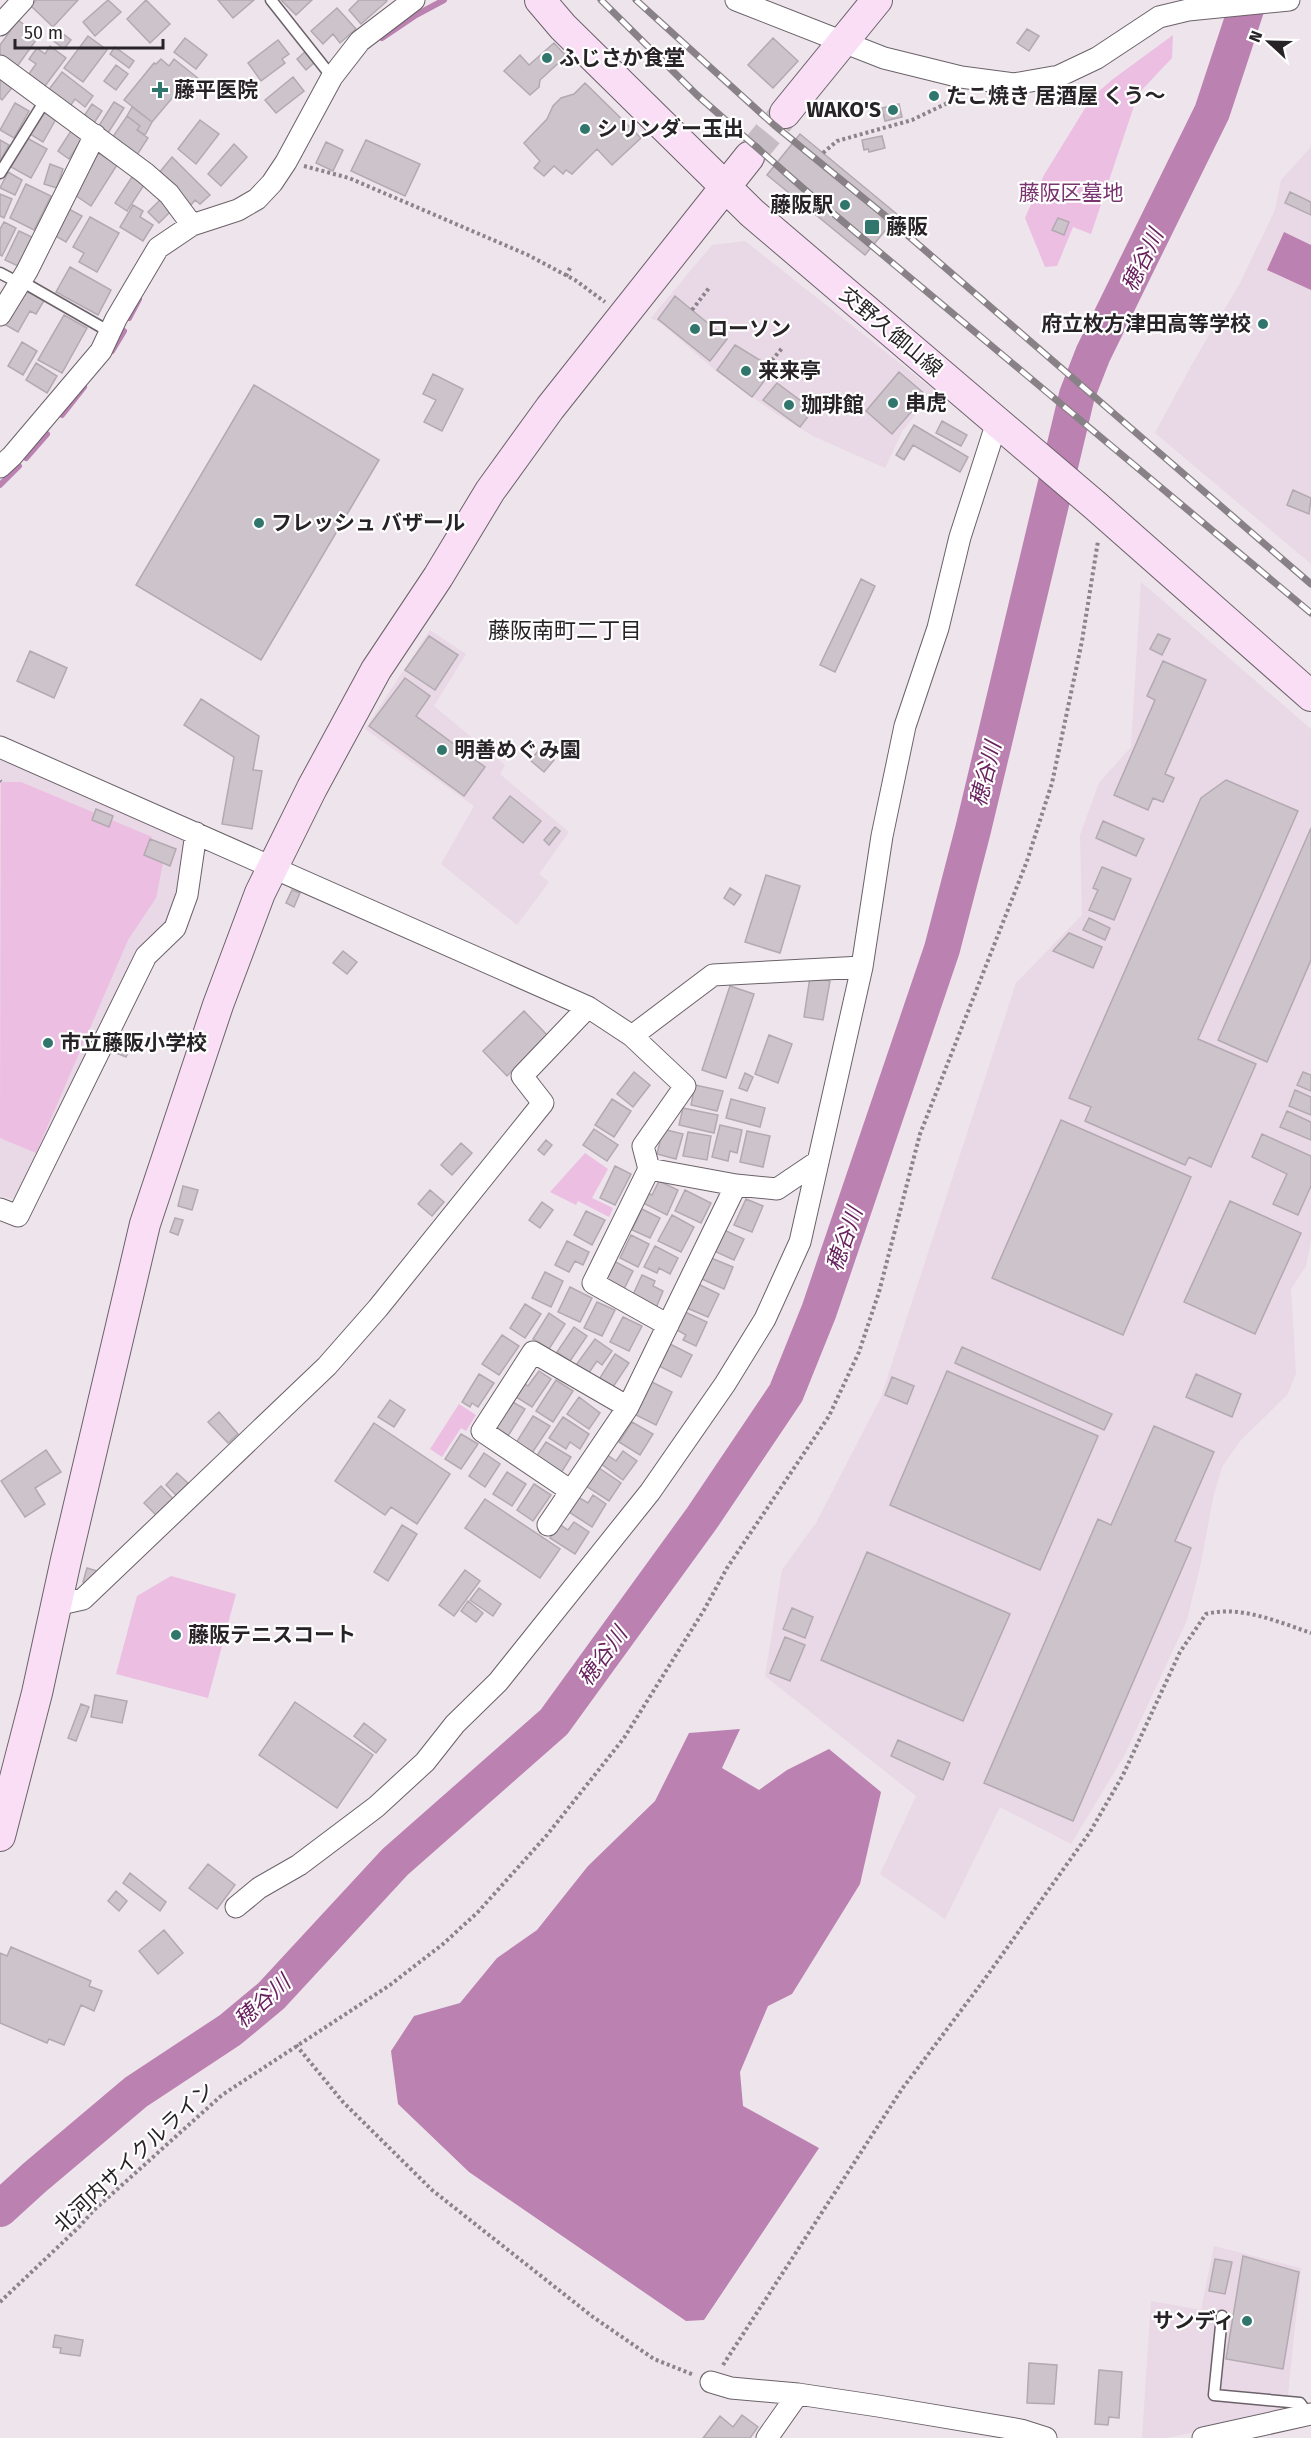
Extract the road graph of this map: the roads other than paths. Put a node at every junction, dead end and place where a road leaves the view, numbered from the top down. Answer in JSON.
{"nodes":[{"id":1,"x":23,"y":0,"type":"edge"},
{"id":2,"x":271,"y":0,"type":"edge"},
{"id":3,"x":414,"y":0,"type":"edge"},
{"id":4,"x":540,"y":0,"type":"edge"},
{"id":5,"x":736,"y":0,"type":"edge"},
{"id":6,"x":877,"y":0,"type":"edge"},
{"id":7,"x":1289,"y":0,"type":"edge"},
{"id":8,"x":0,"y":24,"type":"edge"},
{"id":9,"x":843,"y":43,"type":"junction"},
{"id":10,"x":0,"y":66,"type":"edge"},
{"id":11,"x":332,"y":77,"type":"junction"},
{"id":12,"x":46,"y":99,"type":"junction"},
{"id":13,"x":785,"y":113,"type":"tunnel mouth"},
{"id":14,"x":95,"y":135,"type":"junction"},
{"id":15,"x":749,"y":157,"type":"tunnel mouth"},
{"id":16,"x":0,"y":173,"type":"edge"},
{"id":17,"x":725,"y":188,"type":"junction"},
{"id":18,"x":192,"y":225,"type":"junction"},
{"id":19,"x":0,"y":273,"type":"edge"},
{"id":20,"x":20,"y":282,"type":"junction"},
{"id":21,"x":0,"y":315,"type":"edge"},
{"id":22,"x":110,"y":332,"type":"junction"},
{"id":23,"x":997,"y":422,"type":"junction"},
{"id":24,"x":0,"y":467,"type":"edge"},
{"id":25,"x":1311,"y":696,"type":"edge"},
{"id":26,"x":0,"y":747,"type":"edge"},
{"id":27,"x":196,"y":833,"type":"junction"},
{"id":28,"x":272,"y":869,"type":"junction"},
{"id":29,"x":862,"y":967,"type":"junction"},
{"id":30,"x":588,"y":1007,"type":"junction"},
{"id":31,"x":632,"y":1036,"type":"junction"},
{"id":32,"x":817,"y":1162,"type":"junction"},
{"id":33,"x":649,"y":1169,"type":"junction"},
{"id":34,"x":736,"y":1185,"type":"junction"},
{"id":35,"x":0,"y":1209,"type":"edge"},
{"id":36,"x":668,"y":1325,"type":"junction"},
{"id":37,"x":628,"y":1407,"type":"junction"},
{"id":38,"x":571,"y":1491,"type":"junction"},
{"id":39,"x":548,"y":1525,"type":"dead end"},
{"id":40,"x":56,"y":1605,"type":"junction"},
{"id":41,"x":0,"y":1836,"type":"edge"},
{"id":42,"x":236,"y":1907,"type":"dead end"},
{"id":43,"x":1222,"y":2316,"type":"dead end"},
{"id":44,"x":711,"y":2382,"type":"road end"},
{"id":45,"x":798,"y":2394,"type":"junction"},
{"id":46,"x":1309,"y":2414,"type":"edge"},
{"id":47,"x":766,"y":2438,"type":"edge"},
{"id":48,"x":1046,"y":2438,"type":"edge"},
{"id":49,"x":1203,"y":2438,"type":"edge"}],
"edges":[{"from":1,"to":8,"type":"street"},
{"from":2,"to":11,"type":"lane"},
{"from":3,"to":11,"type":"street"},
{"from":4,"to":17,"type":"street","name":"交野久御山線"},
{"from":5,"to":9,"type":"street"},
{"from":6,"to":9,"type":"street"},
{"from":7,"to":9,"type":"street"},
{"from":9,"to":13,"type":"street"},
{"from":10,"to":12,"type":"street"},
{"from":11,"to":18,"type":"street"},
{"from":12,"to":14,"type":"street"},
{"from":12,"to":16,"type":"lane"},
{"from":14,"to":18,"type":"street"},
{"from":14,"to":20,"type":"street"},
{"from":15,"to":17,"type":"street"},
{"from":17,"to":23,"type":"street","name":"交野久御山線"},
{"from":17,"to":28,"type":"street"},
{"from":18,"to":22,"type":"street"},
{"from":19,"to":20,"type":"lane"},
{"from":20,"to":21,"type":"street"},
{"from":20,"to":22,"type":"lane"},
{"from":22,"to":24,"type":"street"},
{"from":23,"to":25,"type":"street","name":"交野久御山線"},
{"from":23,"to":29,"type":"street"},
{"from":26,"to":27,"type":"street"},
{"from":27,"to":28,"type":"street"},
{"from":27,"to":35,"type":"street"},
{"from":28,"to":30,"type":"street"},
{"from":28,"to":40,"type":"street"},
{"from":29,"to":31,"type":"street"},
{"from":29,"to":32,"type":"street"},
{"from":30,"to":31,"type":"street"},
{"from":30,"to":40,"type":"street"},
{"from":31,"to":33,"type":"street"},
{"from":32,"to":34,"type":"street"},
{"from":32,"to":42,"type":"street"},
{"from":33,"to":34,"type":"street"},
{"from":33,"to":36,"type":"street"},
{"from":34,"to":36,"type":"street"},
{"from":36,"to":37,"type":"street"},
{"from":37,"to":38,"type":"street"},
{"from":37,"to":38,"type":"street"},
{"from":38,"to":39,"type":"street"},
{"from":40,"to":41,"type":"street"},
{"from":43,"to":46,"type":"lane"},
{"from":44,"to":45,"type":"street"},
{"from":45,"to":47,"type":"street"},
{"from":45,"to":48,"type":"street"},
{"from":46,"to":49,"type":"street"}]}
